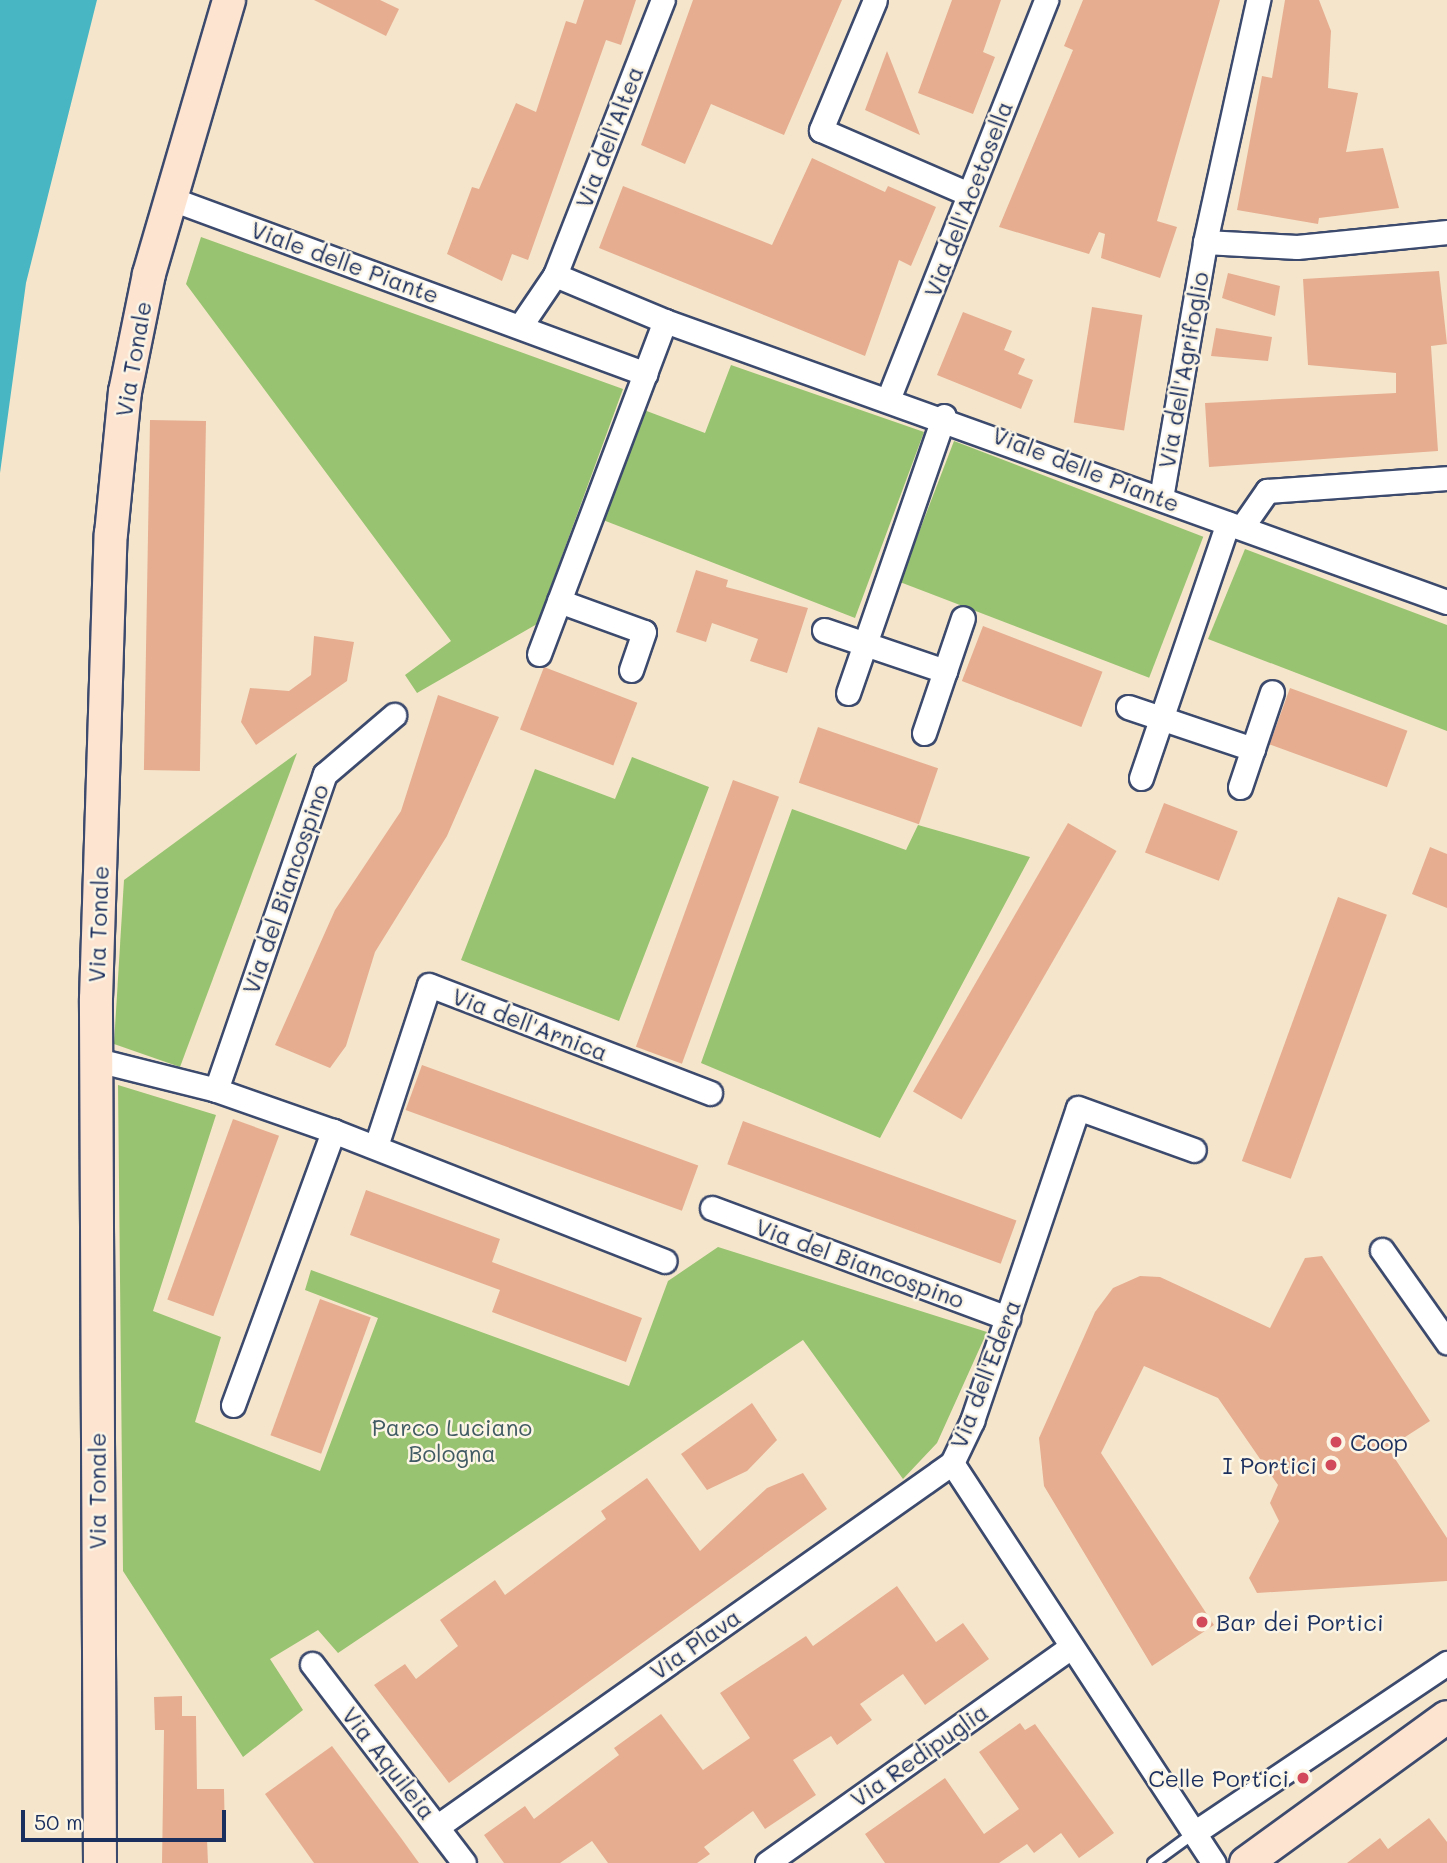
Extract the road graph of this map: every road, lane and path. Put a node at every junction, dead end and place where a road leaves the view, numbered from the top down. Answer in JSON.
{"nodes":[{"id":1,"x":229,"y":0,"type":"edge"},
{"id":2,"x":663,"y":0,"type":"edge"},
{"id":3,"x":875,"y":0,"type":"edge"},
{"id":4,"x":1046,"y":0,"type":"edge"},
{"id":5,"x":1258,"y":0,"type":"edge"},
{"id":6,"x":970,"y":194,"type":"junction"},
{"id":7,"x":169,"y":198,"type":"junction"},
{"id":8,"x":1447,"y":232,"type":"edge"},
{"id":9,"x":1205,"y":242,"type":"junction"},
{"id":10,"x":555,"y":275,"type":"junction"},
{"id":11,"x":665,"y":321,"type":"junction"},
{"id":12,"x":521,"y":325,"type":"junction"},
{"id":13,"x":646,"y":374,"type":"junction"},
{"id":14,"x":889,"y":397,"type":"junction"},
{"id":15,"x":943,"y":416,"type":"junction"},
{"id":16,"x":1447,"y":478,"type":"edge"},
{"id":17,"x":1161,"y":498,"type":"junction"},
{"id":18,"x":1235,"y":525,"type":"junction"},
{"id":19,"x":559,"y":601,"type":"junction"},
{"id":20,"x":1447,"y":603,"type":"edge"},
{"id":21,"x":963,"y":618,"type":"dead end"},
{"id":22,"x":824,"y":630,"type":"dead end"},
{"id":23,"x":865,"y":644,"type":"junction"},
{"id":24,"x":539,"y":653,"type":"dead end"},
{"id":25,"x":631,"y":670,"type":"dead end"},
{"id":26,"x":945,"y":671,"type":"junction"},
{"id":27,"x":1272,"y":692,"type":"dead end"},
{"id":28,"x":848,"y":693,"type":"dead end"},
{"id":29,"x":1128,"y":707,"type":"dead end"},
{"id":30,"x":394,"y":715,"type":"dead end"},
{"id":31,"x":1162,"y":718,"type":"junction"},
{"id":32,"x":923,"y":733,"type":"dead end"},
{"id":33,"x":1253,"y":749,"type":"junction"},
{"id":34,"x":1141,"y":778,"type":"dead end"},
{"id":35,"x":1240,"y":787,"type":"dead end"},
{"id":36,"x":97,"y":1060,"type":"junction"},
{"id":37,"x":216,"y":1090,"type":"junction"},
{"id":38,"x":710,"y":1093,"type":"dead end"},
{"id":39,"x":333,"y":1131,"type":"junction"},
{"id":40,"x":376,"y":1146,"type":"junction"},
{"id":41,"x":1194,"y":1150,"type":"dead end"},
{"id":42,"x":712,"y":1209,"type":"dead end"},
{"id":43,"x":1381,"y":1250,"type":"dead end"},
{"id":44,"x":664,"y":1261,"type":"dead end"},
{"id":45,"x":1008,"y":1318,"type":"junction"},
{"id":46,"x":1446,"y":1340,"type":"edge"},
{"id":47,"x":233,"y":1405,"type":"dead end"},
{"id":48,"x":952,"y":1462,"type":"junction"},
{"id":49,"x":1071,"y":1647,"type":"junction"},
{"id":50,"x":1447,"y":1663,"type":"edge"},
{"id":51,"x":312,"y":1664,"type":"dead end"},
{"id":52,"x":1447,"y":1717,"type":"edge"},
{"id":53,"x":438,"y":1826,"type":"junction"},
{"id":54,"x":1194,"y":1833,"type":"junction"},
{"id":55,"x":100,"y":1863,"type":"edge"},
{"id":56,"x":464,"y":1863,"type":"edge"},
{"id":57,"x":767,"y":1863,"type":"edge"},
{"id":58,"x":1153,"y":1863,"type":"edge"},
{"id":59,"x":1214,"y":1863,"type":"edge"},
{"id":60,"x":1246,"y":1863,"type":"edge"}],
"edges":[{"from":1,"to":7,"type":"street","name":"Via Tonale"},
{"from":2,"to":10,"type":"street","name":"Via dell'Altea"},
{"from":3,"to":6,"type":"street"},
{"from":4,"to":6,"type":"street","name":"Via dell'Acetosella"},
{"from":5,"to":9,"type":"street","name":"Via dell'Agrifoglio"},
{"from":6,"to":14,"type":"street","name":"Via dell'Acetosella"},
{"from":7,"to":12,"type":"street","name":"Viale delle Piante"},
{"from":7,"to":36,"type":"street","name":"Via Tonale"},
{"from":8,"to":9,"type":"street","name":"Via dell'Agrifoglio"},
{"from":9,"to":17,"type":"street","name":"Via dell'Agrifoglio"},
{"from":10,"to":11,"type":"street","name":"Viale delle Piante"},
{"from":10,"to":12,"type":"street"},
{"from":11,"to":13,"type":"street"},
{"from":11,"to":14,"type":"street","name":"Viale delle Piante"},
{"from":12,"to":13,"type":"street","name":"Viale delle Piante"},
{"from":13,"to":19,"type":"street"},
{"from":14,"to":15,"type":"street","name":"Viale delle Piante"},
{"from":15,"to":17,"type":"street","name":"Viale delle Piante"},
{"from":15,"to":23,"type":"street"},
{"from":16,"to":18,"type":"street"},
{"from":17,"to":18,"type":"street","name":"Viale delle Piante"},
{"from":18,"to":20,"type":"street","name":"Viale delle Piante"},
{"from":18,"to":31,"type":"street"},
{"from":19,"to":24,"type":"street"},
{"from":19,"to":25,"type":"street"},
{"from":21,"to":26,"type":"street"},
{"from":22,"to":23,"type":"street"},
{"from":23,"to":26,"type":"street"},
{"from":23,"to":28,"type":"street"},
{"from":26,"to":32,"type":"street"},
{"from":27,"to":33,"type":"street"},
{"from":29,"to":31,"type":"street"},
{"from":30,"to":37,"type":"street","name":"Via del Biancospino"},
{"from":31,"to":33,"type":"street"},
{"from":31,"to":34,"type":"street"},
{"from":33,"to":35,"type":"street"},
{"from":36,"to":37,"type":"street"},
{"from":36,"to":55,"type":"street","name":"Via Tonale"},
{"from":37,"to":39,"type":"street"},
{"from":38,"to":40,"type":"street","name":"Via dell'Arnica"},
{"from":39,"to":40,"type":"street"},
{"from":39,"to":47,"type":"street"},
{"from":40,"to":44,"type":"street"},
{"from":41,"to":45,"type":"street","name":"Via dell'Edera"},
{"from":42,"to":45,"type":"street","name":"Via del Biancospino"},
{"from":43,"to":46,"type":"street"},
{"from":45,"to":48,"type":"street","name":"Via dell'Edera"},
{"from":48,"to":49,"type":"street","name":"Via dell'Edera"},
{"from":48,"to":53,"type":"street","name":"Via Plava"},
{"from":49,"to":54,"type":"street","name":"Via dell'Edera"},
{"from":49,"to":57,"type":"street","name":"Via Redipuglia"},
{"from":50,"to":54,"type":"street"},
{"from":51,"to":53,"type":"street","name":"Via Aquileia"},
{"from":52,"to":60,"type":"street"},
{"from":53,"to":56,"type":"street","name":"Via Aquileia"},
{"from":54,"to":58,"type":"lane"},
{"from":54,"to":59,"type":"street","name":"Via dell'Edera"}]}
